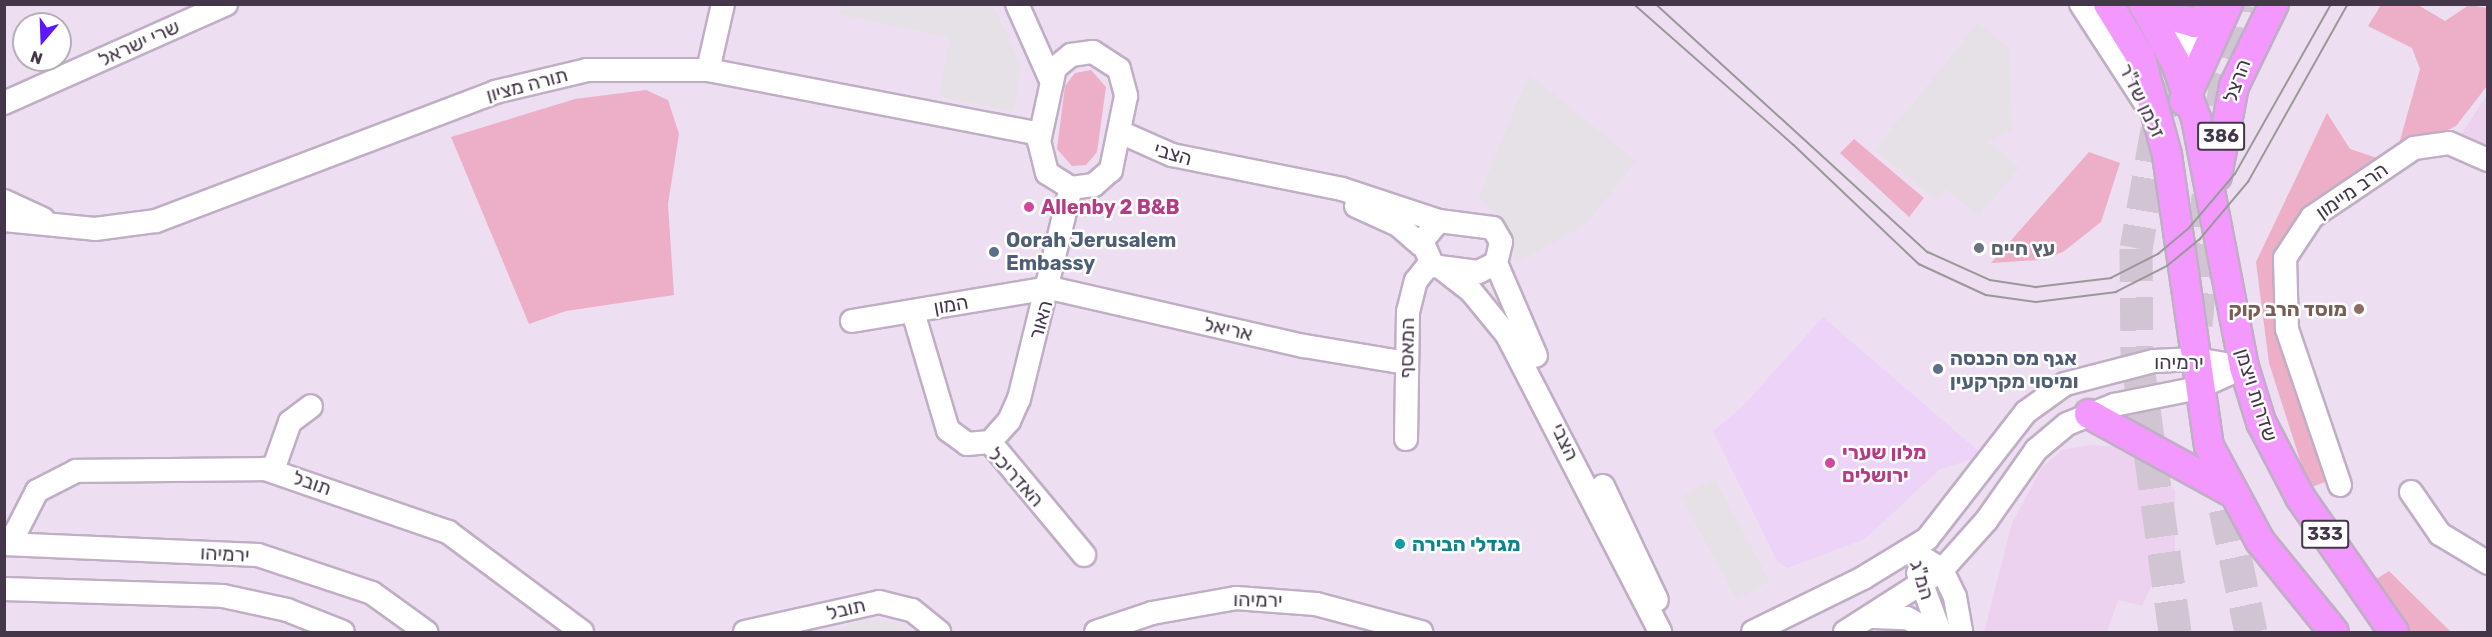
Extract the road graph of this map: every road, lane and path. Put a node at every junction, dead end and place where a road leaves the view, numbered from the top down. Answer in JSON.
{"nodes":[{"id":1,"x":226,"y":4,"type":"edge"},
{"id":2,"x":723,"y":4,"type":"edge"},
{"id":3,"x":1017,"y":4,"type":"edge"},
{"id":4,"x":2081,"y":4,"type":"edge"},
{"id":5,"x":2108,"y":4,"type":"edge"},
{"id":6,"x":2227,"y":4,"type":"edge"},
{"id":7,"x":2274,"y":4,"type":"edge"},
{"id":8,"x":2160,"y":10,"type":"edge"},
{"id":9,"x":2198,"y":64,"type":"junction"},
{"id":10,"x":708,"y":70,"type":"junction"},
{"id":11,"x":1050,"y":78,"type":"junction"},
{"id":12,"x":2187,"y":90,"type":"junction"},
{"id":13,"x":9,"y":102,"type":"edge"},
{"id":14,"x":1120,"y":132,"type":"junction"},
{"id":15,"x":1041,"y":134,"type":"junction"},
{"id":16,"x":2167,"y":155,"type":"junction"},
{"id":17,"x":2487,"y":160,"type":"edge"},
{"id":18,"x":2206,"y":161,"type":"junction"},
{"id":19,"x":1299,"y":182,"type":"junction"},
{"id":20,"x":1071,"y":188,"type":"junction"},
{"id":21,"x":4,"y":201,"type":"edge"},
{"id":22,"x":4,"y":220,"type":"edge"},
{"id":23,"x":1439,"y":221,"type":"junction"},
{"id":24,"x":66,"y":228,"type":"junction"},
{"id":25,"x":2218,"y":235,"type":"junction"},
{"id":26,"x":1432,"y":260,"type":"junction"},
{"id":27,"x":1496,"y":262,"type":"junction"},
{"id":28,"x":1050,"y":288,"type":"junction"},
{"id":29,"x":913,"y":312,"type":"junction"},
{"id":30,"x":852,"y":321,"type":"dead end"},
{"id":31,"x":2195,"y":359,"type":"junction"},
{"id":32,"x":1407,"y":363,"type":"junction"},
{"id":33,"x":2244,"y":367,"type":"junction"},
{"id":34,"x":2198,"y":388,"type":"junction"},
{"id":35,"x":311,"y":406,"type":"dead end"},
{"id":36,"x":2089,"y":414,"type":"junction"},
{"id":37,"x":1406,"y":439,"type":"dead end"},
{"id":38,"x":990,"y":442,"type":"junction"},
{"id":39,"x":273,"y":471,"type":"junction"},
{"id":40,"x":2340,"y":485,"type":"dead end"},
{"id":41,"x":2229,"y":491,"type":"junction"},
{"id":42,"x":2411,"y":492,"type":"dead end"},
{"id":43,"x":24,"y":518,"type":"junction"},
{"id":44,"x":4,"y":542,"type":"edge"},
{"id":45,"x":51,"y":547,"type":"junction"},
{"id":46,"x":1912,"y":552,"type":"junction"},
{"id":47,"x":1084,"y":555,"type":"dead end"},
{"id":48,"x":2487,"y":563,"type":"edge"},
{"id":49,"x":1942,"y":570,"type":"junction"},
{"id":50,"x":1921,"y":586,"type":"junction"},
{"id":51,"x":4,"y":589,"type":"edge"},
{"id":52,"x":1874,"y":617,"type":"junction"},
{"id":53,"x":343,"y":633,"type":"edge"},
{"id":54,"x":426,"y":633,"type":"edge"},
{"id":55,"x":582,"y":633,"type":"edge"},
{"id":56,"x":745,"y":633,"type":"edge"},
{"id":57,"x":939,"y":633,"type":"edge"},
{"id":58,"x":1096,"y":633,"type":"edge"},
{"id":59,"x":1421,"y":633,"type":"edge"},
{"id":60,"x":1660,"y":633,"type":"edge"},
{"id":61,"x":1669,"y":633,"type":"edge"},
{"id":62,"x":1753,"y":633,"type":"edge"},
{"id":63,"x":1845,"y":633,"type":"edge"},
{"id":64,"x":1932,"y":633,"type":"edge"},
{"id":65,"x":1940,"y":633,"type":"edge"},
{"id":66,"x":1961,"y":633,"type":"edge"},
{"id":67,"x":2334,"y":633,"type":"edge"},
{"id":68,"x":2394,"y":633,"type":"edge"}],
"edges":[{"from":1,"to":13,"type":"street","name":"שרי ישראל"},
{"from":2,"to":10,"type":"street"},
{"from":3,"to":11,"type":"street"},
{"from":4,"to":16,"type":"street","name":"זלמן שז\"ר"},
{"from":5,"to":16,"type":"main road","name":"זלמן שז\"ר"},
{"from":6,"to":8,"type":"main road"},
{"from":6,"to":9,"type":"main road","name":"הרצל","number":"386"},
{"from":7,"to":25,"type":"main road","name":"הרצל","number":"386"},
{"from":8,"to":9,"type":"street"},
{"from":8,"to":12,"type":"main road"},
{"from":9,"to":12,"type":"main road","name":"הרצל","number":"386"},
{"from":9,"to":18,"type":"main road"},
{"from":10,"to":15,"type":"street","name":"תורה מציון"},
{"from":10,"to":24,"type":"street","name":"תורה מציון"},
{"from":11,"to":14,"type":"street"},
{"from":11,"to":15,"type":"street"},
{"from":12,"to":16,"type":"main road","name":"הרצל","number":"386"},
{"from":12,"to":18,"type":"main road","name":"שדרות ויצמן","number":"333"},
{"from":14,"to":19,"type":"street","name":"הצבי"},
{"from":14,"to":20,"type":"street"},
{"from":15,"to":20,"type":"street"},
{"from":16,"to":31,"type":"main road"},
{"from":17,"to":40,"type":"street","name":"הרב מיימון"},
{"from":18,"to":25,"type":"main road","name":"שדרות ויצמן","number":"333"},
{"from":19,"to":23,"type":"street","name":"הצבי"},
{"from":19,"to":26,"type":"street","name":"הצבי"},
{"from":20,"to":28,"type":"street","name":"האור"},
{"from":21,"to":24,"type":"street","name":"תורה מציון"},
{"from":22,"to":24,"type":"street","name":"תורה מציון"},
{"from":23,"to":26,"type":"street","name":"המאסף"},
{"from":23,"to":27,"type":"street","name":"הצבי"},
{"from":25,"to":33,"type":"main road","name":"שדרות ויצמן","number":"333"},
{"from":26,"to":27,"type":"street"},
{"from":26,"to":32,"type":"street","name":"המאסף"},
{"from":26,"to":60,"type":"street","name":"הצבי"},
{"from":27,"to":61,"type":"street","name":"הצבי"},
{"from":28,"to":29,"type":"street","name":"המון"},
{"from":28,"to":32,"type":"street","name":"אריאל"},
{"from":28,"to":38,"type":"street","name":"האור"},
{"from":29,"to":30,"type":"street","name":"המון"},
{"from":29,"to":38,"type":"street","name":"האדריכל"},
{"from":31,"to":33,"type":"street","name":"ירמיהו"},
{"from":31,"to":34,"type":"main road"},
{"from":31,"to":46,"type":"street","name":"ירמיהו"},
{"from":32,"to":37,"type":"street","name":"המאסף"},
{"from":33,"to":34,"type":"street","name":"ירמיהו"},
{"from":33,"to":68,"type":"main road","name":"שדרות ויצמן","number":"333"},
{"from":34,"to":36,"type":"street","name":"ירמיהו"},
{"from":34,"to":41,"type":"main road"},
{"from":35,"to":39,"type":"street"},
{"from":36,"to":41,"type":"main road"},
{"from":36,"to":49,"type":"street","name":"ירמיהו"},
{"from":38,"to":47,"type":"street","name":"האדריכל"},
{"from":39,"to":43,"type":"street","name":"תובל"},
{"from":39,"to":55,"type":"street","name":"תובל"},
{"from":41,"to":67,"type":"main road"},
{"from":42,"to":48,"type":"street"},
{"from":43,"to":44,"type":"street","name":"תובל"},
{"from":43,"to":45,"type":"street"},
{"from":44,"to":45,"type":"street","name":"ירמיהו"},
{"from":45,"to":54,"type":"street","name":"ירמיהו"},
{"from":46,"to":49,"type":"street","name":"המ\"ג"},
{"from":46,"to":50,"type":"street","name":"המ\"ג"},
{"from":46,"to":62,"type":"street","name":"ירמיהו"},
{"from":49,"to":50,"type":"street","name":"ירמיהו"},
{"from":49,"to":66,"type":"street","name":"המ\"ג"},
{"from":50,"to":52,"type":"street","name":"ירמיהו"},
{"from":50,"to":65,"type":"street","name":"המ\"ג"},
{"from":51,"to":53,"type":"street","name":"ירמיהו"},
{"from":52,"to":63,"type":"street","name":"ירמיהו"},
{"from":52,"to":64,"type":"street"},
{"from":56,"to":57,"type":"street","name":"תובל"},
{"from":58,"to":59,"type":"street","name":"ירמיהו"}]}
